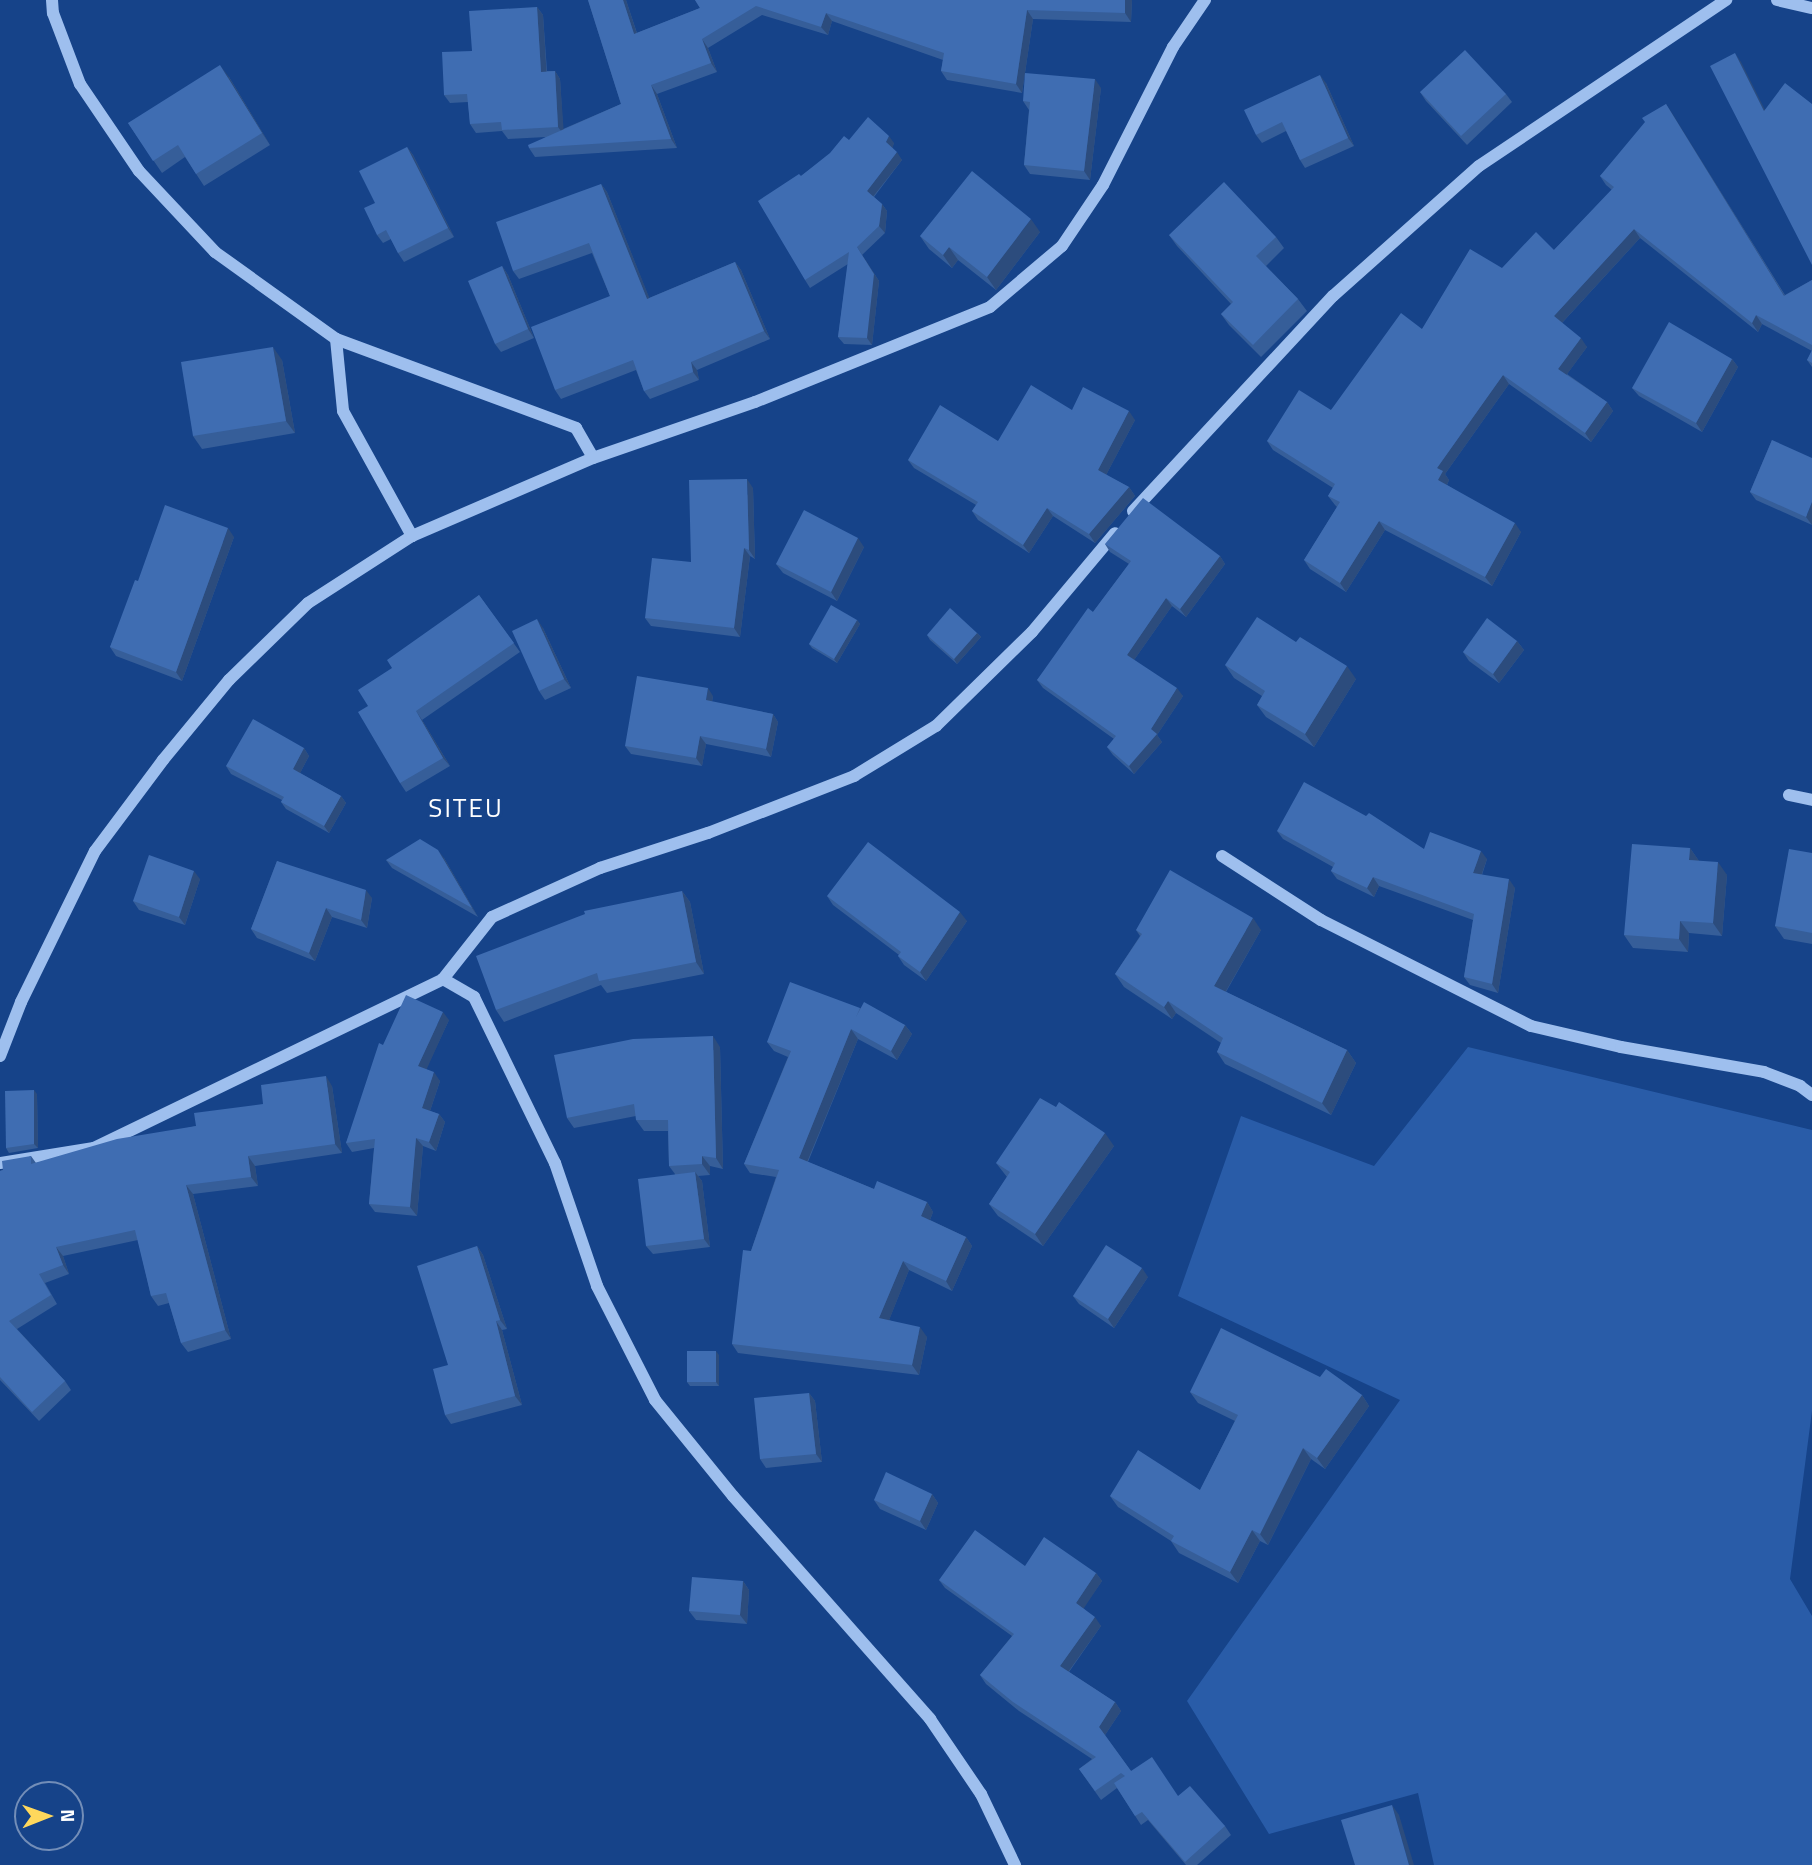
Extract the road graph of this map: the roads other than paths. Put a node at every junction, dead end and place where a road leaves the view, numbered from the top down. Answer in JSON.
{"nodes":[{"id":1,"x":52,"y":0,"type":"edge"},
{"id":2,"x":1205,"y":0,"type":"edge"},
{"id":3,"x":1727,"y":0,"type":"edge"},
{"id":4,"x":1777,"y":0,"type":"edge"},
{"id":5,"x":1812,"y":8,"type":"edge"},
{"id":6,"x":336,"y":338,"type":"junction"},
{"id":7,"x":593,"y":458,"type":"junction"},
{"id":8,"x":412,"y":536,"type":"junction"},
{"id":9,"x":1789,"y":795,"type":"dead end"},
{"id":10,"x":1812,"y":800,"type":"edge"},
{"id":11,"x":1222,"y":856,"type":"dead end"},
{"id":12,"x":443,"y":979,"type":"junction"},
{"id":13,"x":0,"y":1056,"type":"edge"},
{"id":14,"x":1812,"y":1095,"type":"edge"},
{"id":15,"x":0,"y":1163,"type":"edge"},
{"id":16,"x":1015,"y":1865,"type":"edge"}],
"edges":[{"from":1,"to":6,"type":"street"},
{"from":2,"to":7,"type":"street"},
{"from":3,"to":12,"type":"street"},
{"from":4,"to":5,"type":"street"},
{"from":6,"to":7,"type":"street"},
{"from":6,"to":8,"type":"street"},
{"from":7,"to":8,"type":"street"},
{"from":8,"to":13,"type":"street"},
{"from":9,"to":10,"type":"street"},
{"from":11,"to":14,"type":"street"},
{"from":12,"to":15,"type":"street"},
{"from":12,"to":16,"type":"street"}]}
